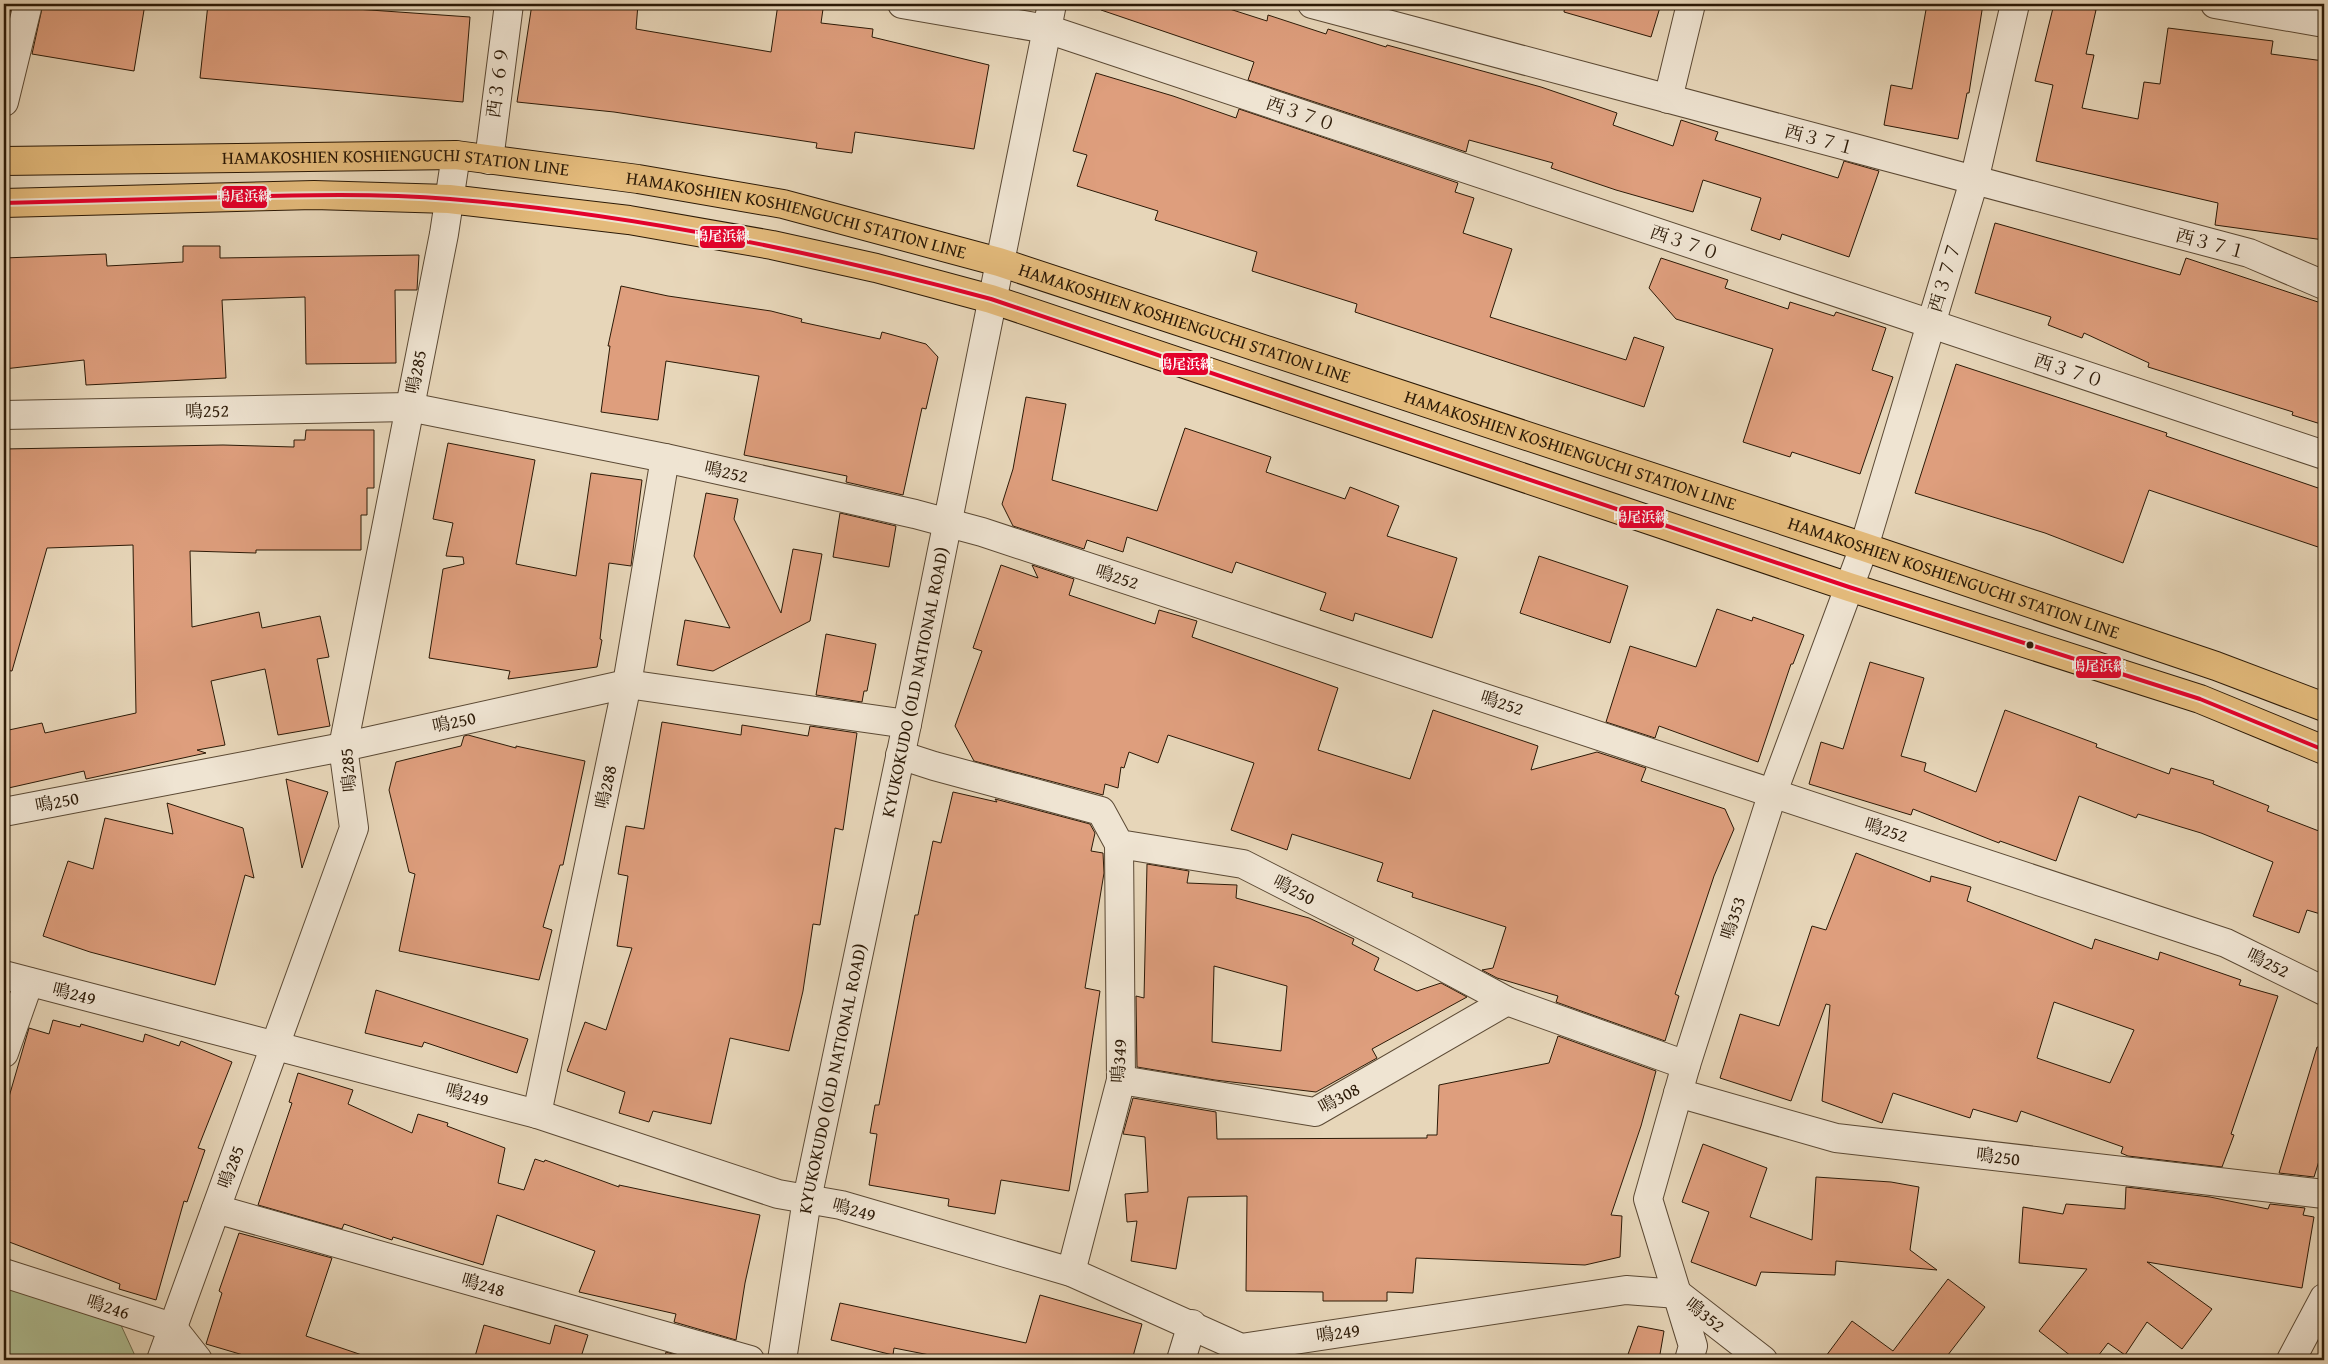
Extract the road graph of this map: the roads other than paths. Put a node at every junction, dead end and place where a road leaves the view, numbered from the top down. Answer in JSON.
{"nodes":[{"id":1,"x":28,"y":4,"type":"edge"},
{"id":2,"x":509,"y":4,"type":"edge"},
{"id":3,"x":902,"y":4,"type":"edge"},
{"id":4,"x":1312,"y":4,"type":"edge"},
{"id":5,"x":1691,"y":4,"type":"edge"},
{"id":6,"x":2015,"y":4,"type":"edge"},
{"id":7,"x":2215,"y":4,"type":"edge"},
{"id":8,"x":2257,"y":7,"type":"edge"},
{"id":9,"x":1353,"y":9,"type":"edge"},
{"id":10,"x":1049,"y":16,"type":"edge"},
{"id":11,"x":2324,"y":23,"type":"edge"},
{"id":12,"x":1668,"y":99,"type":"junction"},
{"id":13,"x":4,"y":102,"type":"edge"},
{"id":14,"x":456,"y":155,"type":"junction"},
{"id":15,"x":489,"y":160,"type":"junction"},
{"id":16,"x":4,"y":161,"type":"edge"},
{"id":17,"x":1974,"y":180,"type":"junction"},
{"id":18,"x":449,"y":199,"type":"junction"},
{"id":19,"x":4,"y":203,"type":"edge"},
{"id":20,"x":999,"y":262,"type":"junction"},
{"id":21,"x":2324,"y":286,"type":"edge"},
{"id":22,"x":991,"y":300,"type":"junction"},
{"id":23,"x":1931,"y":325,"type":"junction"},
{"id":24,"x":409,"y":407,"type":"junction"},
{"id":25,"x":4,"y":415,"type":"edge"},
{"id":26,"x":2324,"y":455,"type":"edge"},
{"id":27,"x":665,"y":458,"type":"junction"},
{"id":28,"x":947,"y":522,"type":"junction"},
{"id":29,"x":1864,"y":547,"type":"junction"},
{"id":30,"x":1850,"y":588,"type":"junction"},
{"id":31,"x":627,"y":684,"type":"junction"},
{"id":32,"x":2324,"y":707,"type":"edge"},
{"id":33,"x":907,"y":724,"type":"junction"},
{"id":34,"x":343,"y":747,"type":"junction"},
{"id":35,"x":2324,"y":750,"type":"edge"},
{"id":36,"x":900,"y":755,"type":"junction"},
{"id":37,"x":1773,"y":792,"type":"junction"},
{"id":38,"x":4,"y":812,"type":"edge"},
{"id":39,"x":1119,"y":844,"type":"junction"},
{"id":40,"x":16,"y":979,"type":"edge"},
{"id":41,"x":2324,"y":991,"type":"edge"},
{"id":42,"x":1507,"y":1001,"type":"junction"},
{"id":43,"x":276,"y":1045,"type":"junction"},
{"id":44,"x":4,"y":1053,"type":"edge"},
{"id":45,"x":1686,"y":1065,"type":"junction"},
{"id":46,"x":1121,"y":1080,"type":"junction"},
{"id":47,"x":1678,"y":1093,"type":"junction"},
{"id":48,"x":537,"y":1114,"type":"junction"},
{"id":49,"x":2324,"y":1194,"type":"edge"},
{"id":50,"x":807,"y":1199,"type":"junction"},
{"id":51,"x":216,"y":1210,"type":"junction"},
{"id":52,"x":1071,"y":1272,"type":"junction"},
{"id":53,"x":4,"y":1273,"type":"edge"},
{"id":54,"x":1678,"y":1294,"type":"junction"},
{"id":55,"x":2324,"y":1298,"type":"edge"},
{"id":56,"x":1192,"y":1324,"type":"junction"},
{"id":57,"x":172,"y":1327,"type":"junction"},
{"id":58,"x":161,"y":1360,"type":"edge"},
{"id":59,"x":198,"y":1360,"type":"edge"},
{"id":60,"x":750,"y":1360,"type":"edge"},
{"id":61,"x":782,"y":1360,"type":"edge"},
{"id":62,"x":1181,"y":1360,"type":"edge"},
{"id":63,"x":1689,"y":1360,"type":"edge"},
{"id":64,"x":1763,"y":1360,"type":"edge"},
{"id":65,"x":2291,"y":1360,"type":"edge"}],
"edges":[{"from":1,"to":13,"type":"street"},
{"from":2,"to":15,"type":"street","name":"西３６９"},
{"from":3,"to":10,"type":"street","name":"西３７０"},
{"from":4,"to":9,"type":"street","name":"西３７１"},
{"from":5,"to":12,"type":"street"},
{"from":6,"to":17,"type":"street","name":"西３７７"},
{"from":7,"to":8,"type":"street"},
{"from":8,"to":11,"type":"street"},
{"from":9,"to":12,"type":"street","name":"西３７１"},
{"from":10,"to":20,"type":"street","name":"KYUKOKUDO (OLD NATIONAL ROAD)"},
{"from":10,"to":23,"type":"street","name":"西３７０"},
{"from":12,"to":17,"type":"street","name":"西３７１"},
{"from":14,"to":15,"type":"main road","name":"HAMAKOSHIEN KOSHIENGUCHI STATION LINE"},
{"from":14,"to":16,"type":"main road","name":"HAMAKOSHIEN KOSHIENGUCHI STATION LINE"},
{"from":14,"to":18,"type":"street","name":"鳴285"},
{"from":15,"to":20,"type":"main road","name":"HAMAKOSHIEN KOSHIENGUCHI STATION LINE"},
{"from":17,"to":21,"type":"street","name":"西３７１"},
{"from":17,"to":23,"type":"street","name":"西３７７"},
{"from":18,"to":19,"type":"main road","name":"HAMAKOSHIEN KOSHIENGUCHI STATION LINE"},
{"from":18,"to":22,"type":"main road","name":"HAMAKOSHIEN KOSHIENGUCHI STATION LINE"},
{"from":18,"to":24,"type":"street","name":"鳴285"},
{"from":20,"to":22,"type":"street","name":"KYUKOKUDO (OLD NATIONAL ROAD)"},
{"from":20,"to":29,"type":"main road","name":"HAMAKOSHIEN KOSHIENGUCHI STATION LINE"},
{"from":22,"to":28,"type":"street","name":"KYUKOKUDO (OLD NATIONAL ROAD)"},
{"from":22,"to":30,"type":"main road","name":"HAMAKOSHIEN KOSHIENGUCHI STATION LINE"},
{"from":23,"to":26,"type":"street","name":"西３７０"},
{"from":23,"to":29,"type":"street","name":"西３７７"},
{"from":24,"to":25,"type":"street","name":"鳴252"},
{"from":24,"to":27,"type":"street","name":"鳴252"},
{"from":24,"to":34,"type":"street","name":"鳴285"},
{"from":27,"to":28,"type":"street","name":"鳴252"},
{"from":27,"to":31,"type":"street","name":"鳴288"},
{"from":28,"to":33,"type":"street","name":"KYUKOKUDO (OLD NATIONAL ROAD)"},
{"from":28,"to":37,"type":"street","name":"鳴252"},
{"from":29,"to":30,"type":"street","name":"鳴353"},
{"from":29,"to":32,"type":"main road","name":"HAMAKOSHIEN KOSHIENGUCHI STATION LINE"},
{"from":30,"to":35,"type":"main road","name":"HAMAKOSHIEN KOSHIENGUCHI STATION LINE"},
{"from":30,"to":37,"type":"street","name":"鳴353"},
{"from":31,"to":33,"type":"street","name":"鳴250"},
{"from":31,"to":34,"type":"street","name":"鳴250"},
{"from":31,"to":48,"type":"street","name":"鳴288"},
{"from":33,"to":36,"type":"street","name":"KYUKOKUDO (OLD NATIONAL ROAD)"},
{"from":34,"to":38,"type":"street","name":"鳴250"},
{"from":34,"to":43,"type":"street","name":"鳴285"},
{"from":36,"to":39,"type":"street"},
{"from":36,"to":50,"type":"street","name":"KYUKOKUDO (OLD NATIONAL ROAD)"},
{"from":37,"to":41,"type":"street","name":"鳴252"},
{"from":37,"to":45,"type":"street","name":"鳴353"},
{"from":39,"to":42,"type":"street","name":"鳴250"},
{"from":39,"to":46,"type":"street","name":"鳴349"},
{"from":40,"to":43,"type":"street","name":"鳴249"},
{"from":40,"to":44,"type":"street"},
{"from":42,"to":45,"type":"street","name":"鳴250"},
{"from":42,"to":46,"type":"street","name":"鳴308"},
{"from":43,"to":48,"type":"street","name":"鳴249"},
{"from":43,"to":51,"type":"street","name":"鳴285"},
{"from":45,"to":47,"type":"street","name":"鳴353"},
{"from":46,"to":52,"type":"street","name":"鳴349"},
{"from":47,"to":49,"type":"street","name":"鳴250"},
{"from":47,"to":54,"type":"street","name":"鳴353"},
{"from":48,"to":50,"type":"street","name":"鳴249"},
{"from":50,"to":52,"type":"street","name":"鳴249"},
{"from":50,"to":61,"type":"street","name":"KYUKOKUDO (OLD NATIONAL ROAD)"},
{"from":51,"to":57,"type":"street","name":"鳴285"},
{"from":51,"to":60,"type":"street","name":"鳴248"},
{"from":52,"to":56,"type":"street","name":"鳴249"},
{"from":53,"to":57,"type":"street","name":"鳴246"},
{"from":54,"to":56,"type":"street","name":"鳴249"},
{"from":54,"to":63,"type":"street","name":"鳴352"},
{"from":54,"to":64,"type":"street","name":"鳴352"},
{"from":55,"to":65,"type":"street"},
{"from":56,"to":62,"type":"street"},
{"from":57,"to":58,"type":"street","name":"鳴285"},
{"from":57,"to":59,"type":"street"}]}
